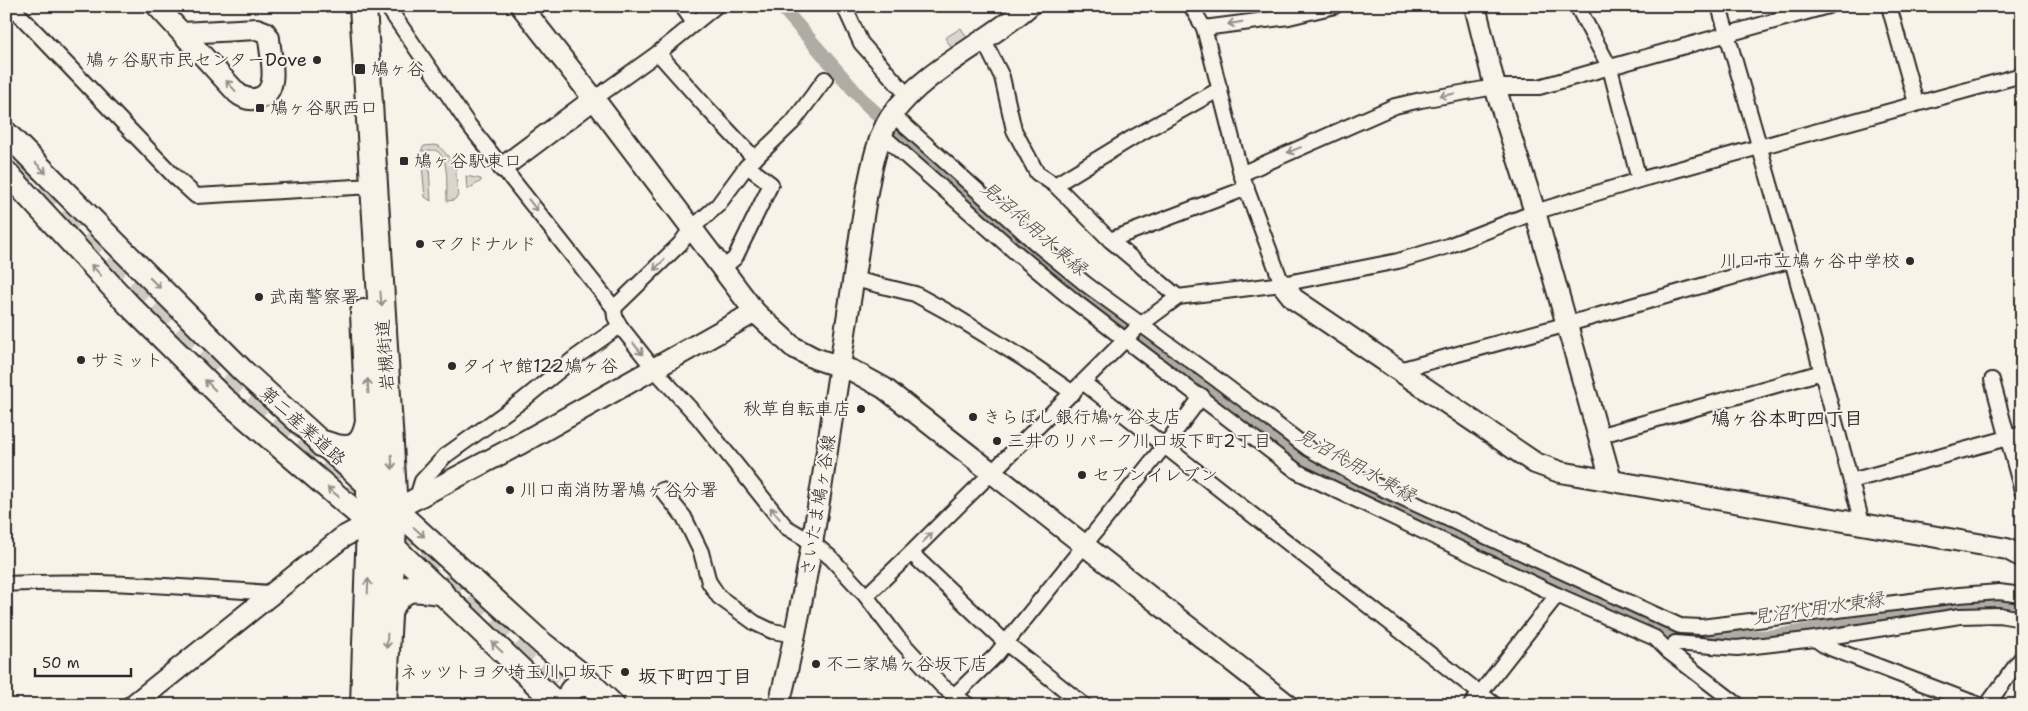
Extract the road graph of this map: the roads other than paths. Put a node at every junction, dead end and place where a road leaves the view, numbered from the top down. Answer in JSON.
{"nodes":[{"id":1,"x":11,"y":6,"type":"edge"},
{"id":2,"x":157,"y":6,"type":"edge"},
{"id":3,"x":347,"y":6,"type":"edge"},
{"id":4,"x":364,"y":6,"type":"edge"},
{"id":5,"x":387,"y":6,"type":"edge"},
{"id":6,"x":521,"y":6,"type":"edge"},
{"id":7,"x":682,"y":6,"type":"edge"},
{"id":8,"x":716,"y":6,"type":"edge"},
{"id":9,"x":844,"y":6,"type":"edge"},
{"id":10,"x":1029,"y":6,"type":"edge"},
{"id":11,"x":1190,"y":6,"type":"edge"},
{"id":12,"x":1335,"y":6,"type":"edge"},
{"id":13,"x":1475,"y":6,"type":"edge"},
{"id":14,"x":1577,"y":6,"type":"edge"},
{"id":15,"x":1719,"y":6,"type":"edge"},
{"id":16,"x":1828,"y":6,"type":"edge"},
{"id":17,"x":1889,"y":6,"type":"edge"},
{"id":18,"x":694,"y":23,"type":"junction"},
{"id":19,"x":1204,"y":28,"type":"junction"},
{"id":20,"x":182,"y":33,"type":"junction"},
{"id":21,"x":1727,"y":33,"type":"junction"},
{"id":22,"x":984,"y":41,"type":"junction"},
{"id":23,"x":658,"y":53,"type":"junction"},
{"id":24,"x":1610,"y":68,"type":"junction"},
{"id":25,"x":2022,"y":75,"type":"edge"},
{"id":26,"x":825,"y":79,"type":"dead end"},
{"id":27,"x":1495,"y":87,"type":"junction"},
{"id":28,"x":1220,"y":90,"type":"junction"},
{"id":29,"x":908,"y":96,"type":"junction"},
{"id":30,"x":594,"y":99,"type":"junction"},
{"id":31,"x":1916,"y":103,"type":"junction"},
{"id":32,"x":887,"y":124,"type":"junction"},
{"id":33,"x":6,"y":133,"type":"edge"},
{"id":34,"x":6,"y":147,"type":"edge"},
{"id":35,"x":1760,"y":148,"type":"junction"},
{"id":36,"x":6,"y":153,"type":"edge"},
{"id":37,"x":751,"y":163,"type":"junction"},
{"id":38,"x":503,"y":167,"type":"junction"},
{"id":39,"x":6,"y":172,"type":"edge"},
{"id":40,"x":1241,"y":174,"type":"junction"},
{"id":41,"x":1639,"y":180,"type":"junction"},
{"id":42,"x":1055,"y":185,"type":"junction"},
{"id":43,"x":366,"y":186,"type":"junction"},
{"id":44,"x":1247,"y":188,"type":"junction"},
{"id":45,"x":1535,"y":212,"type":"junction"},
{"id":46,"x":691,"y":229,"type":"junction"},
{"id":47,"x":1110,"y":240,"type":"junction"},
{"id":48,"x":1792,"y":260,"type":"junction"},
{"id":49,"x":722,"y":269,"type":"junction"},
{"id":50,"x":854,"y":278,"type":"junction"},
{"id":51,"x":1282,"y":284,"type":"junction"},
{"id":52,"x":1178,"y":297,"type":"junction"},
{"id":53,"x":614,"y":308,"type":"junction"},
{"id":54,"x":755,"y":312,"type":"junction"},
{"id":55,"x":1568,"y":324,"type":"junction"},
{"id":56,"x":1140,"y":325,"type":"junction"},
{"id":57,"x":620,"y":326,"type":"junction"},
{"id":58,"x":1126,"y":340,"type":"junction"},
{"id":59,"x":840,"y":366,"type":"junction"},
{"id":60,"x":654,"y":369,"type":"junction"},
{"id":61,"x":1399,"y":370,"type":"junction"},
{"id":62,"x":1822,"y":372,"type":"junction"},
{"id":63,"x":1992,"y":380,"type":"dead end"},
{"id":64,"x":1084,"y":383,"type":"junction"},
{"id":65,"x":1073,"y":393,"type":"junction"},
{"id":66,"x":1202,"y":396,"type":"junction"},
{"id":67,"x":369,"y":422,"type":"junction"},
{"id":68,"x":2022,"y":434,"type":"edge"},
{"id":69,"x":1598,"y":436,"type":"junction"},
{"id":70,"x":2008,"y":438,"type":"junction"},
{"id":71,"x":323,"y":444,"type":"junction"},
{"id":72,"x":1165,"y":445,"type":"junction"},
{"id":73,"x":993,"y":472,"type":"junction"},
{"id":74,"x":1611,"y":480,"type":"junction"},
{"id":75,"x":1851,"y":481,"type":"junction"},
{"id":76,"x":370,"y":488,"type":"junction"},
{"id":77,"x":662,"y":490,"type":"dead end"},
{"id":78,"x":2022,"y":491,"type":"edge"},
{"id":79,"x":417,"y":497,"type":"junction"},
{"id":80,"x":394,"y":509,"type":"junction"},
{"id":81,"x":1862,"y":523,"type":"junction"},
{"id":82,"x":370,"y":524,"type":"junction"},
{"id":83,"x":813,"y":543,"type":"junction"},
{"id":84,"x":1085,"y":544,"type":"junction"},
{"id":85,"x":392,"y":546,"type":"junction"},
{"id":86,"x":911,"y":553,"type":"junction"},
{"id":87,"x":2022,"y":557,"type":"edge"},
{"id":88,"x":6,"y":584,"type":"edge"},
{"id":89,"x":439,"y":591,"type":"junction"},
{"id":90,"x":271,"y":593,"type":"junction"},
{"id":91,"x":1558,"y":595,"type":"junction"},
{"id":92,"x":2022,"y":595,"type":"edge"},
{"id":93,"x":866,"y":596,"type":"junction"},
{"id":94,"x":389,"y":609,"type":"junction"},
{"id":95,"x":2022,"y":619,"type":"edge"},
{"id":96,"x":1680,"y":626,"type":"junction"},
{"id":97,"x":795,"y":635,"type":"junction"},
{"id":98,"x":1815,"y":639,"type":"junction"},
{"id":99,"x":1006,"y":643,"type":"junction"},
{"id":100,"x":543,"y":644,"type":"junction"},
{"id":101,"x":1672,"y":648,"type":"junction"},
{"id":102,"x":2022,"y":657,"type":"edge"},
{"id":103,"x":528,"y":677,"type":"junction"},
{"id":104,"x":594,"y":687,"type":"junction"},
{"id":105,"x":1480,"y":693,"type":"junction"},
{"id":106,"x":955,"y":695,"type":"junction"},
{"id":107,"x":1733,"y":703,"type":"edge"},
{"id":108,"x":133,"y":705,"type":"edge"},
{"id":109,"x":364,"y":705,"type":"edge"},
{"id":110,"x":383,"y":705,"type":"edge"},
{"id":111,"x":558,"y":705,"type":"edge"},
{"id":112,"x":569,"y":705,"type":"edge"},
{"id":113,"x":613,"y":705,"type":"edge"},
{"id":114,"x":780,"y":705,"type":"edge"},
{"id":115,"x":968,"y":705,"type":"edge"},
{"id":116,"x":1084,"y":705,"type":"edge"},
{"id":117,"x":1288,"y":705,"type":"edge"},
{"id":118,"x":1471,"y":705,"type":"edge"},
{"id":119,"x":1495,"y":705,"type":"edge"},
{"id":120,"x":1979,"y":705,"type":"edge"},
{"id":121,"x":1987,"y":705,"type":"edge"}],
"edges":[{"from":1,"to":43,"type":"street"},
{"from":2,"to":20,"type":"street"},
{"from":3,"to":43,"type":"highway","name":"岩槻街道"},
{"from":4,"to":43,"type":"highway","name":"岩槻街道"},
{"from":5,"to":38,"type":"street"},
{"from":6,"to":30,"type":"street"},
{"from":7,"to":18,"type":"street"},
{"from":8,"to":18,"type":"street"},
{"from":9,"to":29,"type":"street"},
{"from":10,"to":22,"type":"street","name":"さいたま鳩ヶ谷線"},
{"from":11,"to":19,"type":"street"},
{"from":12,"to":19,"type":"street","one_way":true},
{"from":13,"to":27,"type":"street"},
{"from":14,"to":24,"type":"street"},
{"from":15,"to":21,"type":"street"},
{"from":16,"to":21,"type":"street"},
{"from":17,"to":31,"type":"street"},
{"from":18,"to":23,"type":"street"},
{"from":19,"to":28,"type":"street"},
{"from":20,"to":20,"type":"street","one_way":true},
{"from":21,"to":24,"type":"street"},
{"from":21,"to":35,"type":"street"},
{"from":22,"to":29,"type":"street","name":"さいたま鳩ヶ谷線"},
{"from":22,"to":42,"type":"street"},
{"from":23,"to":30,"type":"street"},
{"from":23,"to":37,"type":"street"},
{"from":24,"to":27,"type":"street"},
{"from":24,"to":41,"type":"street"},
{"from":25,"to":31,"type":"street"},
{"from":26,"to":37,"type":"street"},
{"from":27,"to":40,"type":"street","one_way":true},
{"from":27,"to":45,"type":"street"},
{"from":28,"to":40,"type":"street"},
{"from":28,"to":42,"type":"street"},
{"from":29,"to":32,"type":"street","name":"さいたま鳩ヶ谷線"},
{"from":30,"to":38,"type":"street"},
{"from":30,"to":46,"type":"street"},
{"from":31,"to":35,"type":"street"},
{"from":32,"to":50,"type":"street","name":"さいたま鳩ヶ谷線"},
{"from":32,"to":56,"type":"street"},
{"from":32,"to":58,"type":"street"},
{"from":33,"to":71,"type":"main road","name":"第二産業道路","one_way":true},
{"from":34,"to":36,"type":"main road"},
{"from":35,"to":41,"type":"street"},
{"from":35,"to":48,"type":"street"},
{"from":37,"to":46,"type":"street"},
{"from":37,"to":49,"type":"street"},
{"from":38,"to":53,"type":"street","one_way":true},
{"from":82,"to":39,"type":"main road","name":"第二産業道路","one_way":true},
{"from":40,"to":44,"type":"street"},
{"from":41,"to":45,"type":"street"},
{"from":42,"to":47,"type":"street"},
{"from":67,"to":43,"type":"highway","name":"岩槻街道","one_way":true},
{"from":43,"to":80,"type":"highway","name":"岩槻街道","one_way":true},
{"from":44,"to":47,"type":"street"},
{"from":44,"to":51,"type":"street"},
{"from":45,"to":51,"type":"street"},
{"from":45,"to":55,"type":"street"},
{"from":46,"to":49,"type":"street"},
{"from":46,"to":53,"type":"street","one_way":true},
{"from":47,"to":52,"type":"street"},
{"from":48,"to":55,"type":"street"},
{"from":48,"to":62,"type":"street"},
{"from":49,"to":54,"type":"street"},
{"from":50,"to":59,"type":"street","name":"さいたま鳩ヶ谷線"},
{"from":50,"to":65,"type":"street"},
{"from":51,"to":52,"type":"street"},
{"from":51,"to":61,"type":"street"},
{"from":52,"to":56,"type":"street"},
{"from":53,"to":57,"type":"street"},
{"from":54,"to":59,"type":"street"},
{"from":54,"to":60,"type":"street"},
{"from":55,"to":61,"type":"street"},
{"from":55,"to":69,"type":"street"},
{"from":56,"to":58,"type":"street"},
{"from":56,"to":96,"type":"street"},
{"from":57,"to":60,"type":"street","one_way":true},
{"from":57,"to":79,"type":"street"},
{"from":58,"to":64,"type":"street"},
{"from":58,"to":66,"type":"street"},
{"from":59,"to":73,"type":"street"},
{"from":59,"to":83,"type":"street","name":"さいたま鳩ヶ谷線"},
{"from":60,"to":79,"type":"street"},
{"from":83,"to":60,"type":"street","one_way":true},
{"from":61,"to":74,"type":"street"},
{"from":62,"to":69,"type":"street"},
{"from":62,"to":75,"type":"street"},
{"from":63,"to":70,"type":"street"},
{"from":64,"to":65,"type":"street"},
{"from":64,"to":72,"type":"street"},
{"from":65,"to":73,"type":"street"},
{"from":66,"to":72,"type":"street"},
{"from":66,"to":91,"type":"street"},
{"from":67,"to":71,"type":"highway"},
{"from":67,"to":76,"type":"highway","name":"岩槻街道"},
{"from":68,"to":70,"type":"street"},
{"from":69,"to":74,"type":"street"},
{"from":70,"to":75,"type":"street"},
{"from":70,"to":78,"type":"street"},
{"from":71,"to":76,"type":"main road","name":"第二産業道路"},
{"from":72,"to":84,"type":"street"},
{"from":72,"to":105,"type":"street"},
{"from":73,"to":84,"type":"street"},
{"from":86,"to":73,"type":"street","one_way":true},
{"from":74,"to":81,"type":"street"},
{"from":75,"to":81,"type":"street"},
{"from":76,"to":80,"type":"main road","name":"第二産業道路"},
{"from":76,"to":82,"type":"highway","name":"岩槻街道"},
{"from":77,"to":97,"type":"street"},
{"from":79,"to":80,"type":"street"},
{"from":80,"to":82,"type":"street"},
{"from":80,"to":85,"type":"highway","name":"岩槻街道"},
{"from":80,"to":100,"type":"main road","name":"第二産業道路","one_way":true},
{"from":81,"to":87,"type":"street"},
{"from":82,"to":85,"type":"main road","name":"第二産業道路"},
{"from":82,"to":90,"type":"street"},
{"from":109,"to":82,"type":"highway","name":"岩槻街道","one_way":true},
{"from":83,"to":93,"type":"street"},
{"from":83,"to":97,"type":"street","name":"さいたま鳩ヶ谷線"},
{"from":84,"to":99,"type":"street"},
{"from":84,"to":117,"type":"street"},
{"from":85,"to":89,"type":"main road","name":"第二産業道路"},
{"from":85,"to":94,"type":"highway","name":"岩槻街道"},
{"from":86,"to":93,"type":"street"},
{"from":86,"to":99,"type":"street"},
{"from":88,"to":90,"type":"street"},
{"from":89,"to":94,"type":"highway"},
{"from":103,"to":89,"type":"main road","name":"第二産業道路","one_way":true},
{"from":90,"to":108,"type":"street"},
{"from":91,"to":101,"type":"street"},
{"from":91,"to":105,"type":"street"},
{"from":92,"to":96,"type":"street"},
{"from":93,"to":106,"type":"street"},
{"from":94,"to":110,"type":"highway","name":"岩槻街道","one_way":true},
{"from":95,"to":98,"type":"street"},
{"from":96,"to":101,"type":"street"},
{"from":97,"to":114,"type":"street","name":"さいたま鳩ヶ谷線"},
{"from":98,"to":101,"type":"street"},
{"from":98,"to":120,"type":"street"},
{"from":99,"to":106,"type":"street"},
{"from":99,"to":116,"type":"street"},
{"from":100,"to":103,"type":"main road"},
{"from":100,"to":104,"type":"main road","name":"第二産業道路"},
{"from":101,"to":107,"type":"street"},
{"from":102,"to":121,"type":"street"},
{"from":103,"to":111,"type":"main road","name":"第二産業道路"},
{"from":104,"to":112,"type":"main road"},
{"from":104,"to":113,"type":"main road","name":"第二産業道路"},
{"from":105,"to":118,"type":"street"},
{"from":105,"to":119,"type":"street"},
{"from":106,"to":115,"type":"street"}]}
